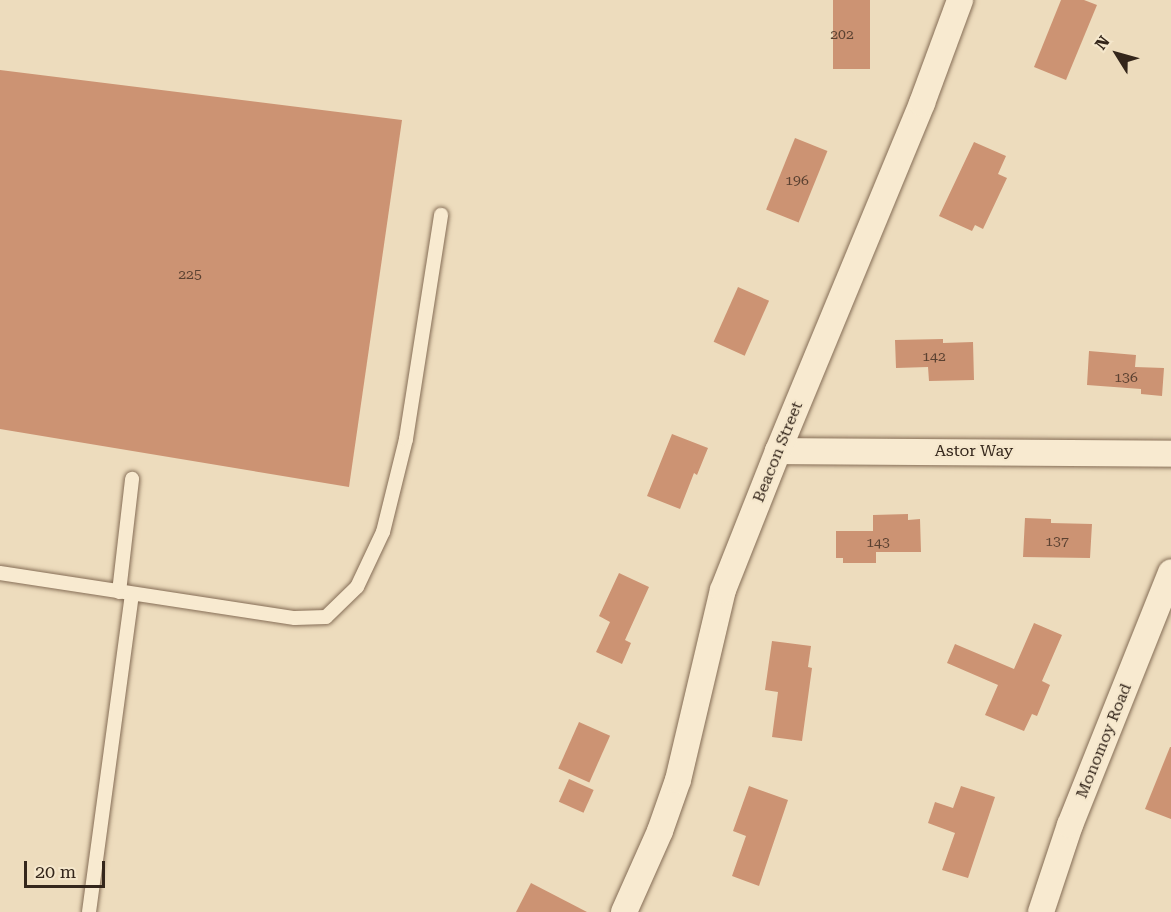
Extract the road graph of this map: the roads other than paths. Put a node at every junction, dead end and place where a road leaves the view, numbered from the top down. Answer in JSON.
{"nodes":[{"id":1,"x":960,"y":0,"type":"edge"},
{"id":2,"x":441,"y":215,"type":"dead end"},
{"id":3,"x":778,"y":451,"type":"junction"},
{"id":4,"x":1171,"y":454,"type":"edge"},
{"id":5,"x":132,"y":479,"type":"dead end"},
{"id":6,"x":1171,"y":572,"type":"edge"},
{"id":7,"x":0,"y":573,"type":"edge"},
{"id":8,"x":125,"y":593,"type":"junction"},
{"id":9,"x":89,"y":912,"type":"edge"},
{"id":10,"x":624,"y":912,"type":"edge"},
{"id":11,"x":1041,"y":912,"type":"edge"}],
"edges":[{"from":1,"to":3,"type":"street","name":"Beacon Street"},
{"from":2,"to":8,"type":"lane"},
{"from":3,"to":4,"type":"street","name":"Astor Way"},
{"from":3,"to":10,"type":"street","name":"Beacon Street"},
{"from":5,"to":8,"type":"lane"},
{"from":6,"to":11,"type":"street","name":"Monomoy Road"},
{"from":7,"to":8,"type":"lane"},
{"from":8,"to":9,"type":"lane"}]}
